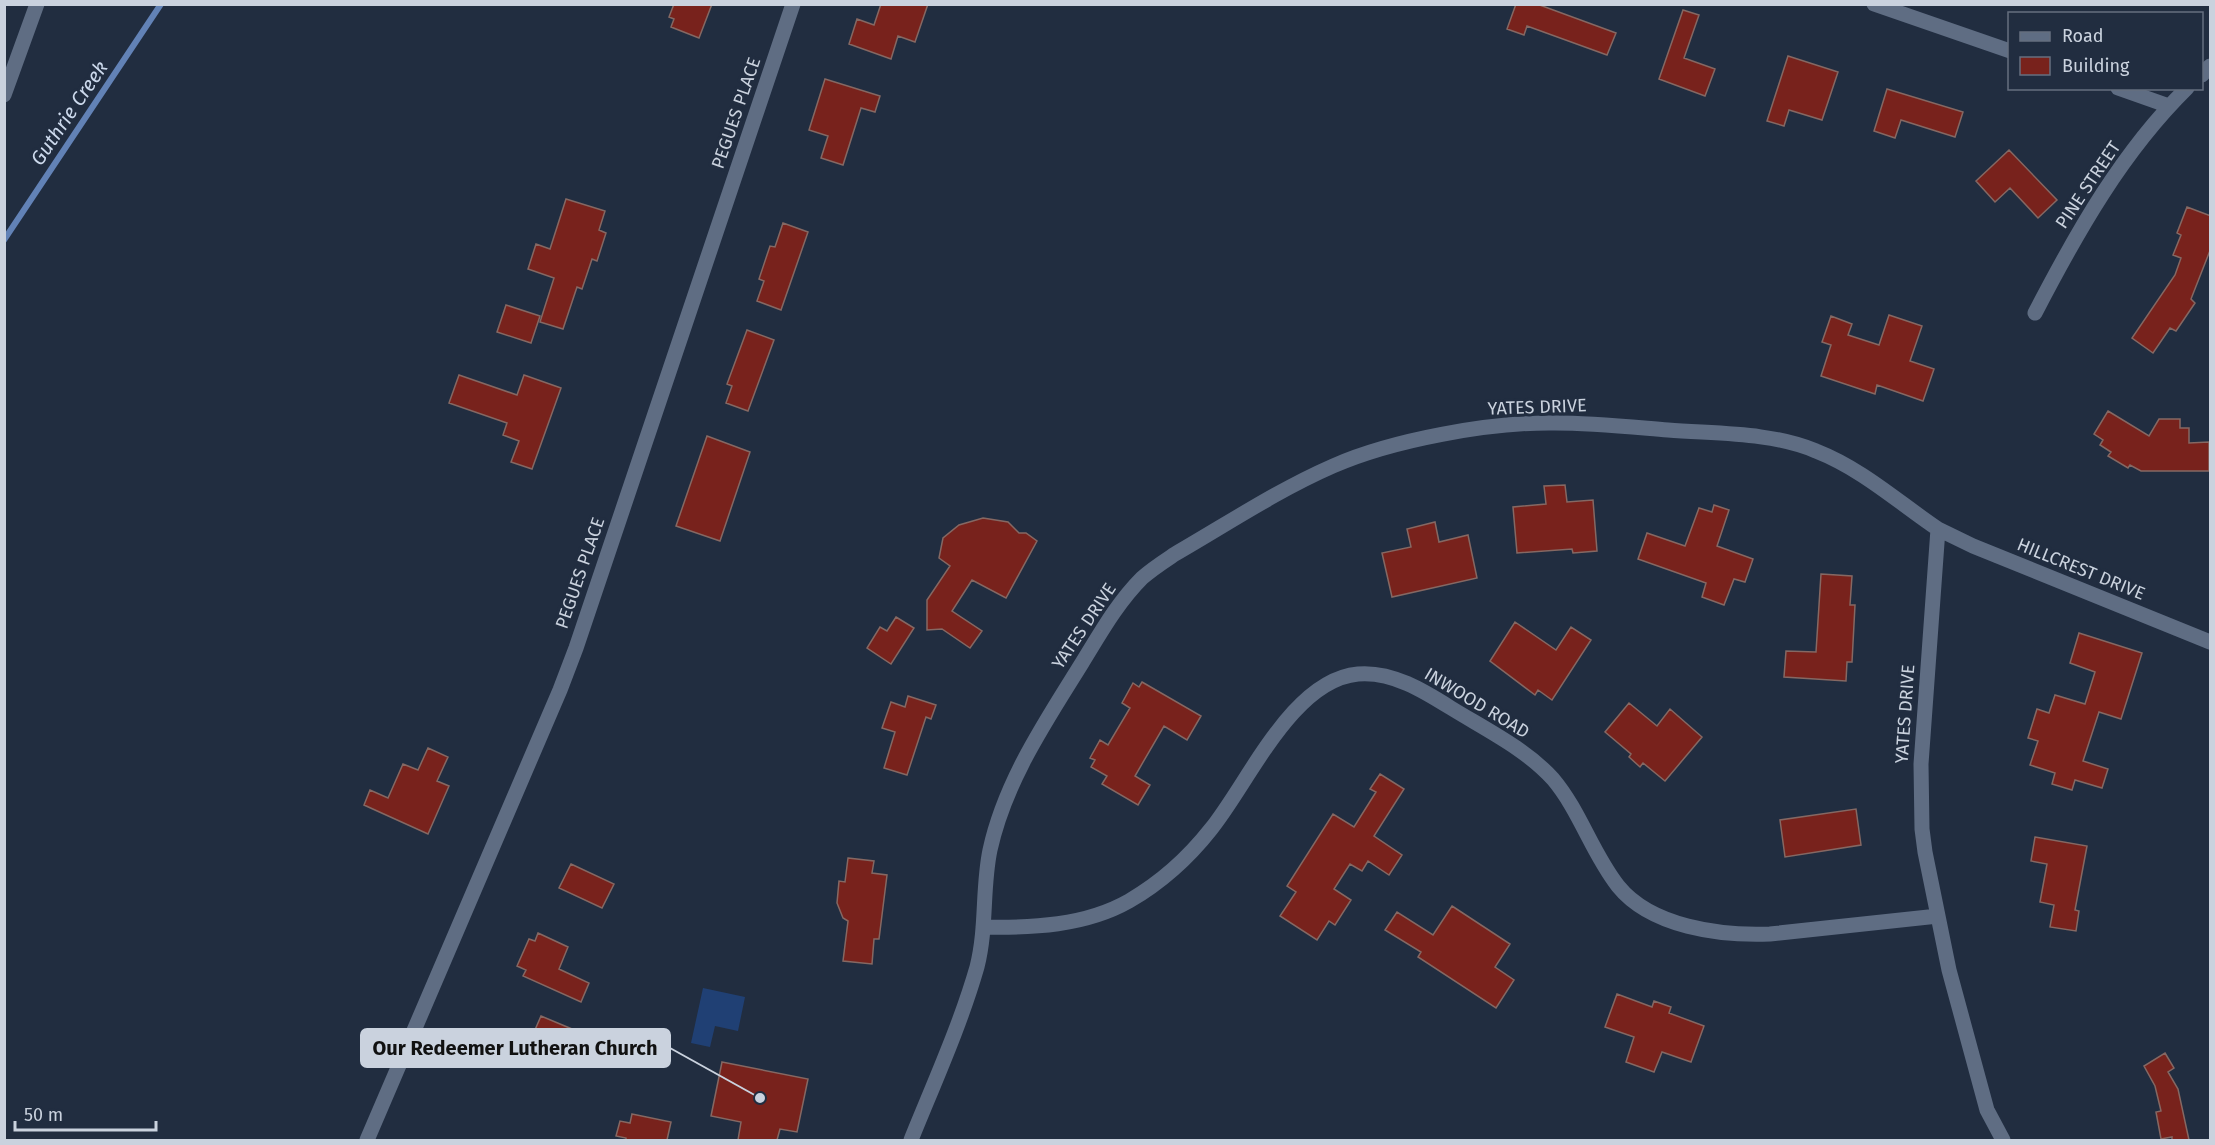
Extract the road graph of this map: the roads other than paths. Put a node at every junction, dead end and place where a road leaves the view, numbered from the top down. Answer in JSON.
{"nodes":[{"id":1,"x":793,"y":4,"type":"edge"},
{"id":2,"x":1874,"y":4,"type":"edge"},
{"id":3,"x":36,"y":10,"type":"edge"},
{"id":4,"x":2008,"y":50,"type":"edge"},
{"id":5,"x":2124,"y":90,"type":"edge"},
{"id":6,"x":2185,"y":90,"type":"edge"},
{"id":7,"x":4,"y":95,"type":"edge"},
{"id":8,"x":2169,"y":106,"type":"junction"},
{"id":9,"x":2035,"y":313,"type":"dead end"},
{"id":10,"x":1938,"y":530,"type":"junction"},
{"id":11,"x":2211,"y":642,"type":"edge"},
{"id":12,"x":1938,"y":916,"type":"junction"},
{"id":13,"x":983,"y":927,"type":"junction"},
{"id":14,"x":367,"y":1140,"type":"edge"},
{"id":15,"x":911,"y":1140,"type":"edge"},
{"id":16,"x":2003,"y":1140,"type":"edge"}],
"edges":[{"from":1,"to":14,"type":"street","name":"PEGUES PLACE"},
{"from":2,"to":4,"type":"street"},
{"from":3,"to":7,"type":"street"},
{"from":5,"to":8,"type":"street"},
{"from":6,"to":8,"type":"street","name":"PINE STREET"},
{"from":8,"to":9,"type":"street","name":"PINE STREET"},
{"from":10,"to":11,"type":"street","name":"HILLCREST DRIVE"},
{"from":10,"to":12,"type":"street","name":"YATES DRIVE"},
{"from":10,"to":13,"type":"street","name":"YATES DRIVE"},
{"from":12,"to":13,"type":"street","name":"INWOOD ROAD"},
{"from":12,"to":16,"type":"street","name":"YATES DRIVE"},
{"from":13,"to":15,"type":"street","name":"YATES DRIVE"}]}
